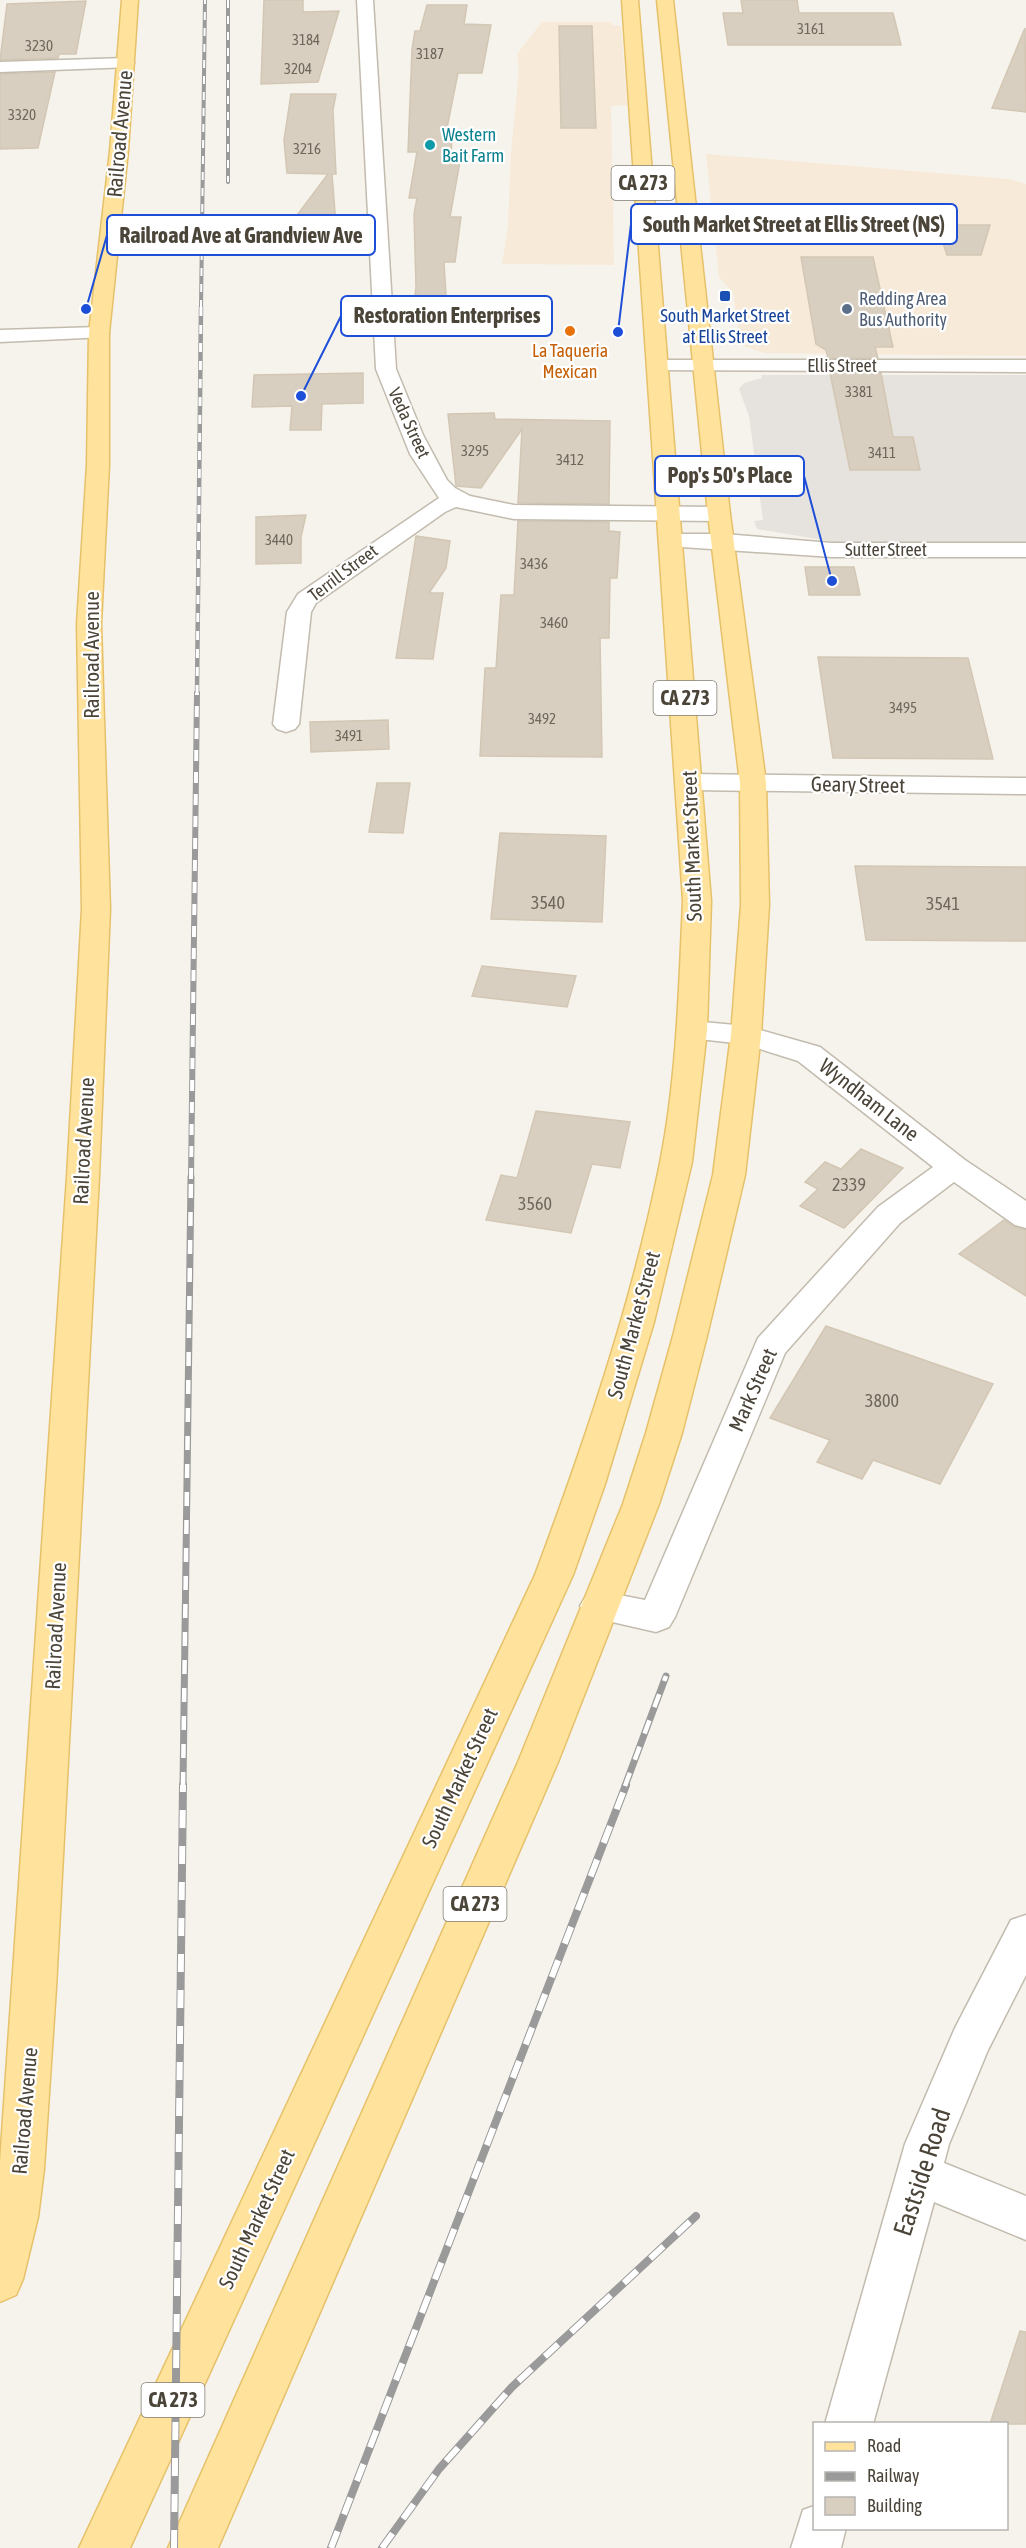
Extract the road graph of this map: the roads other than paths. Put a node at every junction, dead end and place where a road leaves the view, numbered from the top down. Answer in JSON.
{"nodes":[{"id":1,"x":130,"y":0,"type":"edge"},
{"id":2,"x":365,"y":0,"type":"edge"},
{"id":3,"x":630,"y":0,"type":"edge"},
{"id":4,"x":664,"y":0,"type":"edge"},
{"id":5,"x":126,"y":63,"type":"junction"},
{"id":6,"x":0,"y":67,"type":"edge"},
{"id":7,"x":687,"y":209,"type":"junction"},
{"id":8,"x":645,"y":210,"type":"junction"},
{"id":9,"x":99,"y":333,"type":"junction"},
{"id":10,"x":0,"y":336,"type":"edge"},
{"id":11,"x":658,"y":366,"type":"junction"},
{"id":12,"x":706,"y":366,"type":"junction"},
{"id":13,"x":1026,"y":366,"type":"edge"},
{"id":14,"x":456,"y":498,"type":"junction"},
{"id":15,"x":670,"y":514,"type":"junction"},
{"id":16,"x":719,"y":514,"type":"junction"},
{"id":17,"x":674,"y":541,"type":"junction"},
{"id":18,"x":724,"y":541,"type":"junction"},
{"id":19,"x":1026,"y":550,"type":"edge"},
{"id":20,"x":286,"y":724,"type":"dead end"},
{"id":21,"x":690,"y":782,"type":"junction"},
{"id":22,"x":753,"y":783,"type":"junction"},
{"id":23,"x":1026,"y":786,"type":"edge"},
{"id":24,"x":692,"y":1030,"type":"junction"},
{"id":25,"x":746,"y":1035,"type":"junction"},
{"id":26,"x":954,"y":1167,"type":"junction"},
{"id":27,"x":1026,"y":1217,"type":"edge"},
{"id":28,"x":599,"y":1606,"type":"junction"},
{"id":29,"x":1026,"y":1933,"type":"edge"},
{"id":30,"x":918,"y":2174,"type":"junction"},
{"id":31,"x":1026,"y":2218,"type":"edge"},
{"id":32,"x":0,"y":2279,"type":"edge"},
{"id":33,"x":850,"y":2422,"type":"edge"},
{"id":34,"x":104,"y":2548,"type":"edge"},
{"id":35,"x":193,"y":2548,"type":"edge"}],
"edges":[{"from":1,"to":5,"type":"main road","name":"Railroad Avenue"},
{"from":2,"to":14,"type":"street","name":"Veda Street"},
{"from":3,"to":8,"type":"main road","name":"South Market Street","number":"CA 273"},
{"from":4,"to":7,"type":"main road","number":"CA 273"},
{"from":5,"to":6,"type":"street"},
{"from":5,"to":9,"type":"main road","name":"Railroad Avenue"},
{"from":7,"to":8,"type":"main road"},
{"from":7,"to":12,"type":"main road","number":"CA 273"},
{"from":8,"to":11,"type":"main road","name":"South Market Street","number":"CA 273"},
{"from":9,"to":10,"type":"street"},
{"from":9,"to":32,"type":"main road","name":"Railroad Avenue"},
{"from":11,"to":12,"type":"street","name":"Ellis Street"},
{"from":11,"to":15,"type":"main road","name":"South Market Street","number":"CA 273"},
{"from":12,"to":13,"type":"street","name":"Ellis Street"},
{"from":12,"to":16,"type":"main road","number":"CA 273"},
{"from":14,"to":15,"type":"street","name":"Veda Street"},
{"from":14,"to":20,"type":"street","name":"Terrill Street"},
{"from":15,"to":16,"type":"street","name":"Veda Street"},
{"from":15,"to":17,"type":"main road","name":"South Market Street","number":"CA 273"},
{"from":16,"to":18,"type":"main road","number":"CA 273"},
{"from":17,"to":18,"type":"street","name":"Sutter Street"},
{"from":17,"to":21,"type":"main road","name":"South Market Street","number":"CA 273"},
{"from":18,"to":19,"type":"street","name":"Sutter Street"},
{"from":18,"to":22,"type":"main road","number":"CA 273"},
{"from":21,"to":22,"type":"street","name":"Geary Street"},
{"from":21,"to":24,"type":"main road","name":"South Market Street","number":"CA 273"},
{"from":22,"to":23,"type":"street","name":"Geary Street"},
{"from":22,"to":25,"type":"main road","number":"CA 273"},
{"from":24,"to":25,"type":"street","name":"Wyndham Lane"},
{"from":24,"to":34,"type":"main road","name":"South Market Street","number":"CA 273"},
{"from":25,"to":26,"type":"street","name":"Wyndham Lane"},
{"from":25,"to":28,"type":"main road","number":"CA 273"},
{"from":26,"to":27,"type":"street","name":"Wyndham Lane"},
{"from":26,"to":28,"type":"street","name":"Mark Street"},
{"from":28,"to":35,"type":"main road","number":"CA 273"},
{"from":29,"to":30,"type":"street","name":"Eastside Road"},
{"from":30,"to":31,"type":"street"},
{"from":30,"to":33,"type":"street","name":"Eastside Road"}]}
